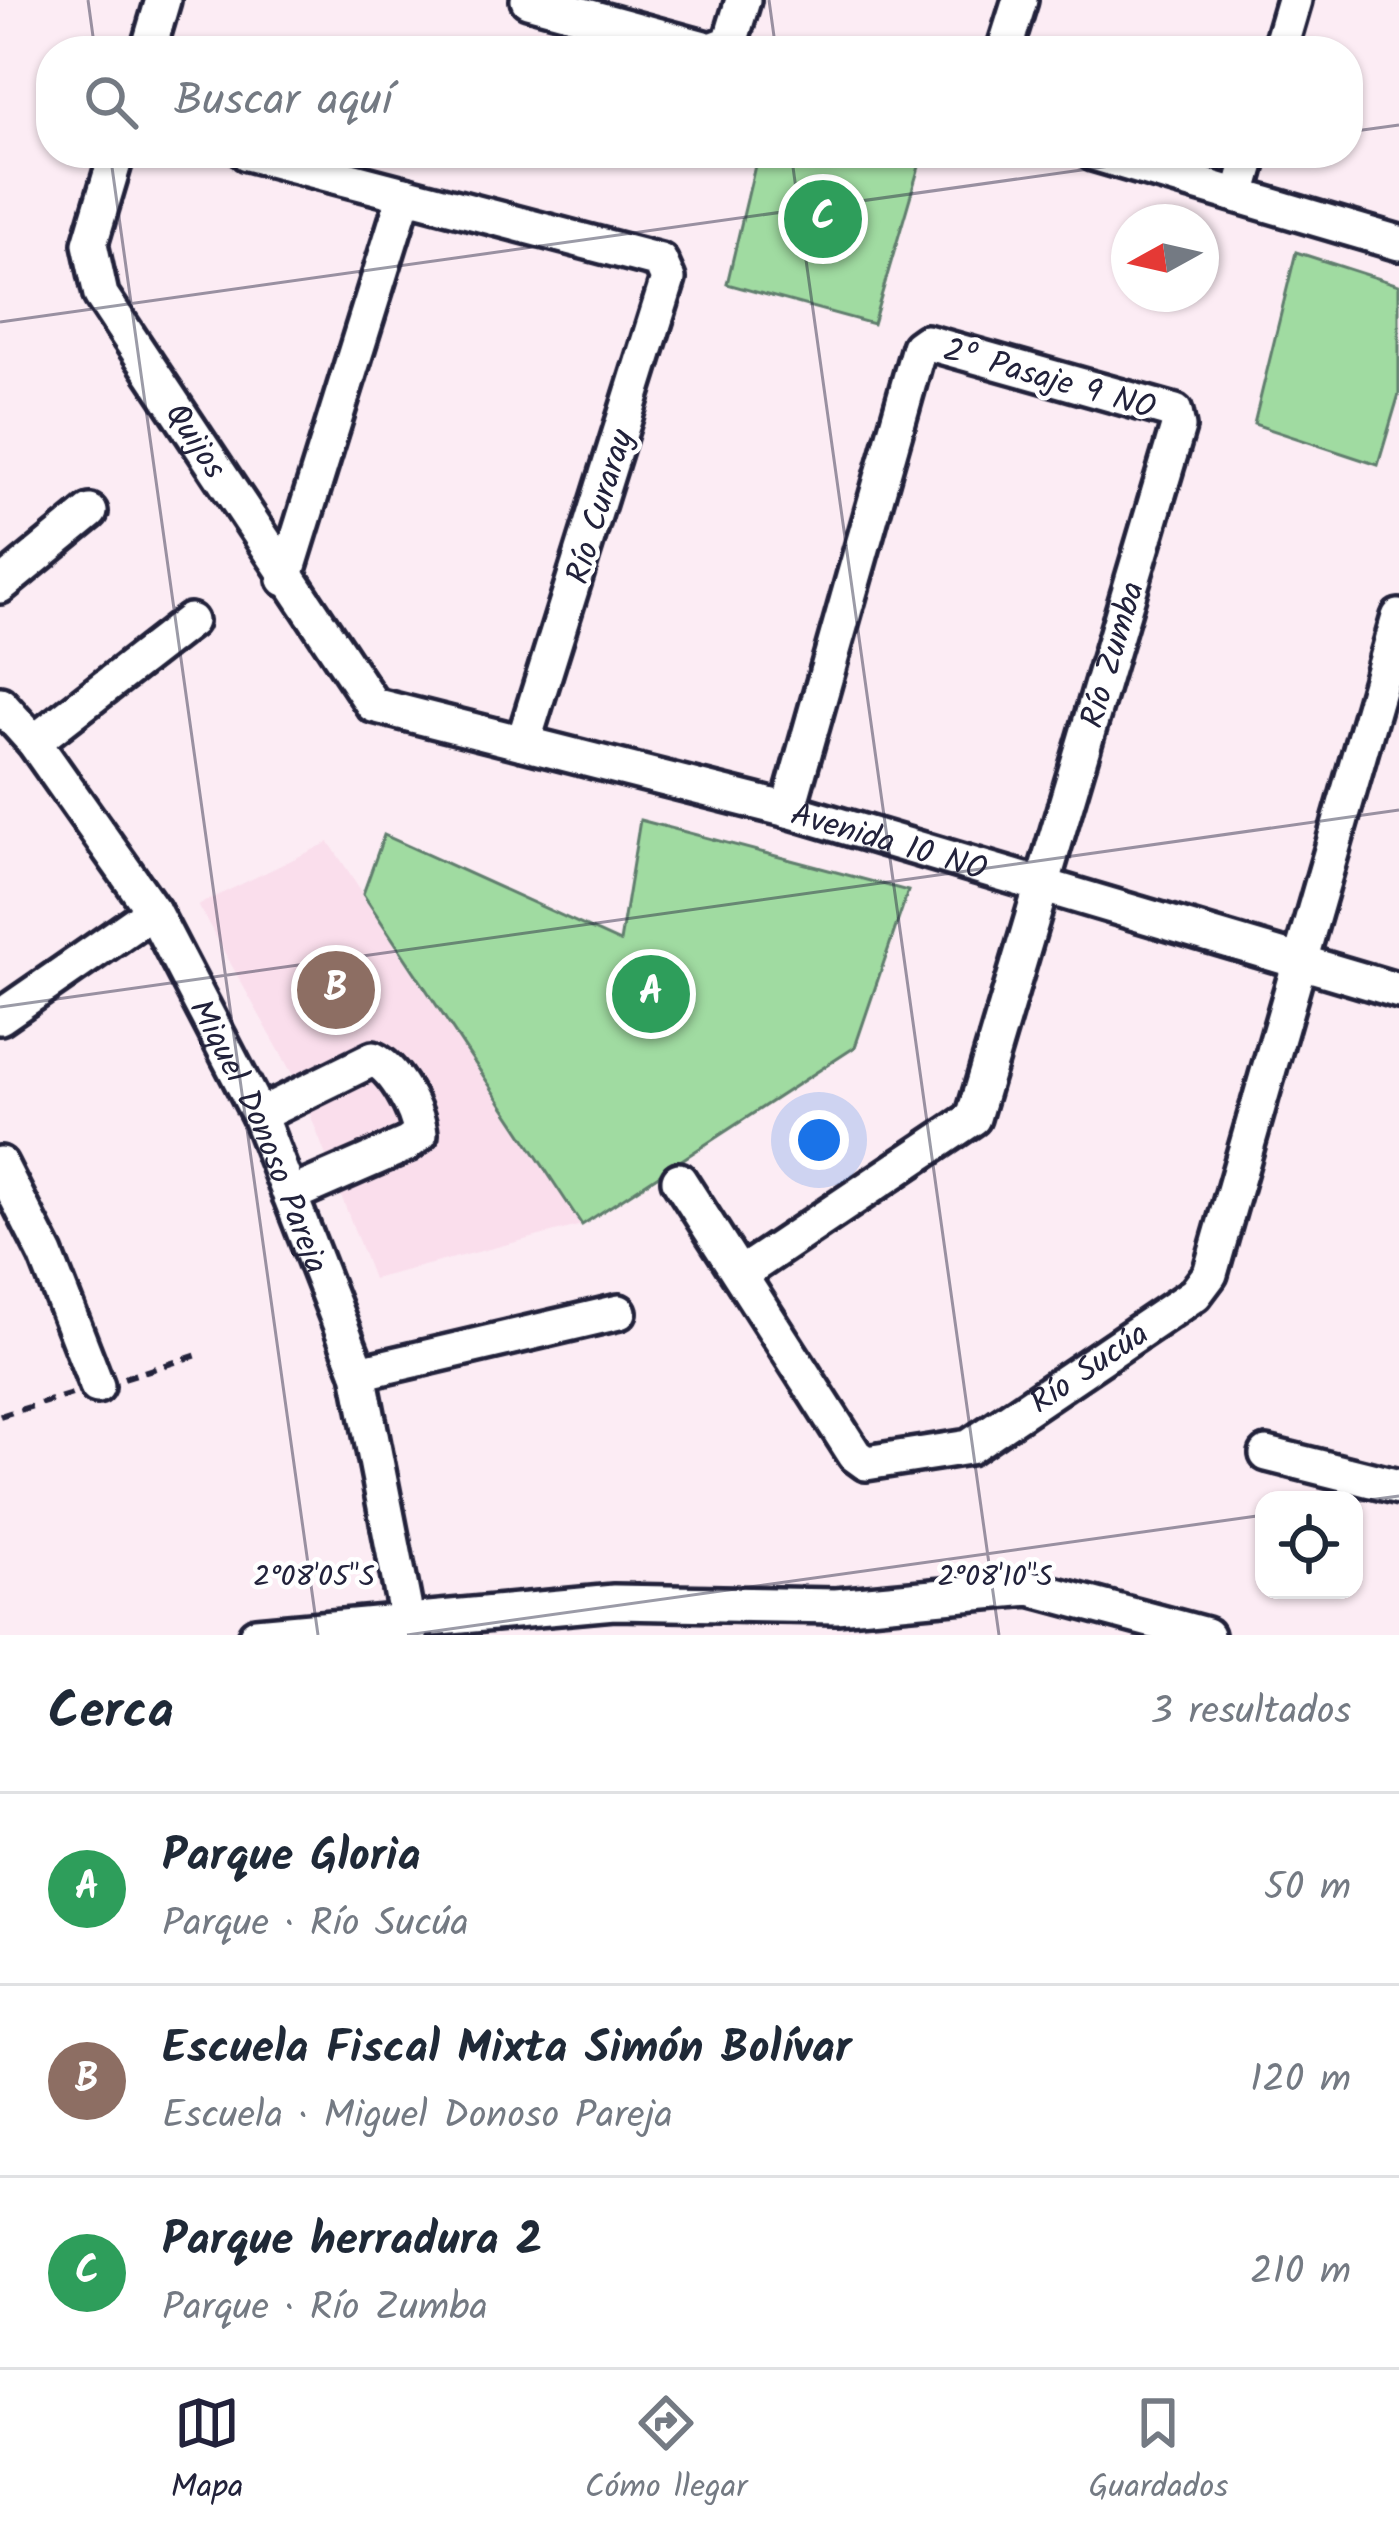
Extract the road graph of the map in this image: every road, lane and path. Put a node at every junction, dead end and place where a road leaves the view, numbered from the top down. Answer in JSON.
{"nodes":[{"id":1,"x":163,"y":0,"type":"edge"},
{"id":2,"x":528,"y":0,"type":"edge"},
{"id":3,"x":743,"y":0,"type":"edge"},
{"id":4,"x":1020,"y":0,"type":"edge"},
{"id":5,"x":1294,"y":0,"type":"edge"},
{"id":6,"x":152,"y":36,"type":"edge"},
{"id":7,"x":670,"y":36,"type":"edge"},
{"id":8,"x":732,"y":36,"type":"edge"},
{"id":9,"x":1009,"y":36,"type":"edge"},
{"id":10,"x":1284,"y":36,"type":"edge"},
{"id":11,"x":113,"y":168,"type":"edge"},
{"id":12,"x":305,"y":168,"type":"edge"},
{"id":13,"x":1145,"y":168,"type":"edge"},
{"id":14,"x":1247,"y":168,"type":"edge"},
{"id":15,"x":406,"y":194,"type":"junction"},
{"id":16,"x":1239,"y":195,"type":"junction"},
{"id":17,"x":1399,"y":243,"type":"edge"},
{"id":18,"x":1179,"y":419,"type":"joint"},
{"id":19,"x":90,"y":512,"type":"dead end"},
{"id":20,"x":284,"y":579,"type":"junction"},
{"id":21,"x":0,"y":586,"type":"edge"},
{"id":22,"x":1399,"y":617,"type":"edge"},
{"id":23,"x":190,"y":621,"type":"dead end"},
{"id":24,"x":0,"y":704,"type":"edge"},
{"id":25,"x":374,"y":705,"type":"joint"},
{"id":26,"x":34,"y":742,"type":"junction"},
{"id":27,"x":524,"y":743,"type":"junction"},
{"id":28,"x":788,"y":809,"type":"junction"},
{"id":29,"x":1042,"y":886,"type":"junction"},
{"id":30,"x":153,"y":911,"type":"junction"},
{"id":31,"x":1299,"y":963,"type":"junction"},
{"id":32,"x":1399,"y":991,"type":"edge"},
{"id":33,"x":0,"y":1017,"type":"edge"},
{"id":34,"x":259,"y":1115,"type":"junction"},
{"id":35,"x":0,"y":1164,"type":"edge"},
{"id":36,"x":680,"y":1180,"type":"dead end"},
{"id":37,"x":290,"y":1195,"type":"junction"},
{"id":38,"x":742,"y":1273,"type":"junction"},
{"id":39,"x":619,"y":1312,"type":"dead end"},
{"id":40,"x":359,"y":1373,"type":"junction"},
{"id":41,"x":98,"y":1386,"type":"dead end"},
{"id":42,"x":1267,"y":1454,"type":"dead end"},
{"id":43,"x":1399,"y":1487,"type":"edge"},
{"id":44,"x":408,"y":1626,"type":"edge"},
{"id":45,"x":256,"y":1635,"type":"edge"},
{"id":46,"x":1206,"y":1635,"type":"edge"}],
"edges":[{"from":1,"to":6,"type":"street"},
{"from":2,"to":7,"type":"street"},
{"from":3,"to":8,"type":"street"},
{"from":4,"to":9,"type":"street"},
{"from":5,"to":10,"type":"street"},
{"from":11,"to":20,"type":"street","name":"Quijos"},
{"from":12,"to":15,"type":"street"},
{"from":13,"to":16,"type":"street"},
{"from":14,"to":16,"type":"street"},
{"from":15,"to":20,"type":"street"},
{"from":15,"to":27,"type":"street","name":"Río Curaray"},
{"from":16,"to":17,"type":"street"},
{"from":18,"to":28,"type":"street","name":"2º Pasaje 9 NO"},
{"from":18,"to":29,"type":"street","name":"Río Zumba"},
{"from":19,"to":21,"type":"street"},
{"from":20,"to":25,"type":"street","name":"Quijos"},
{"from":22,"to":31,"type":"street"},
{"from":23,"to":26,"type":"street"},
{"from":24,"to":26,"type":"street","name":"Miguel Donoso Pareja"},
{"from":25,"to":27,"type":"street","name":"Avenida 10 NO"},
{"from":26,"to":30,"type":"street","name":"Miguel Donoso Pareja"},
{"from":27,"to":28,"type":"street","name":"Avenida 10 NO"},
{"from":28,"to":29,"type":"street","name":"Avenida 10 NO"},
{"from":29,"to":31,"type":"street","name":"Avenida 10 NO"},
{"from":29,"to":38,"type":"street"},
{"from":30,"to":33,"type":"street"},
{"from":30,"to":34,"type":"street","name":"Miguel Donoso Pareja"},
{"from":31,"to":32,"type":"street","name":"Avenida 10 NO"},
{"from":31,"to":38,"type":"street","name":"Río Sucúa"},
{"from":34,"to":37,"type":"street","name":"Miguel Donoso Pareja"},
{"from":34,"to":37,"type":"street"},
{"from":35,"to":41,"type":"street"},
{"from":36,"to":38,"type":"street","name":"Río Sucúa"},
{"from":37,"to":40,"type":"street","name":"Miguel Donoso Pareja"},
{"from":39,"to":40,"type":"street"},
{"from":40,"to":44,"type":"street","name":"Miguel Donoso Pareja"},
{"from":42,"to":43,"type":"street"},
{"from":44,"to":45,"type":"street"},
{"from":44,"to":46,"type":"street"}]}
